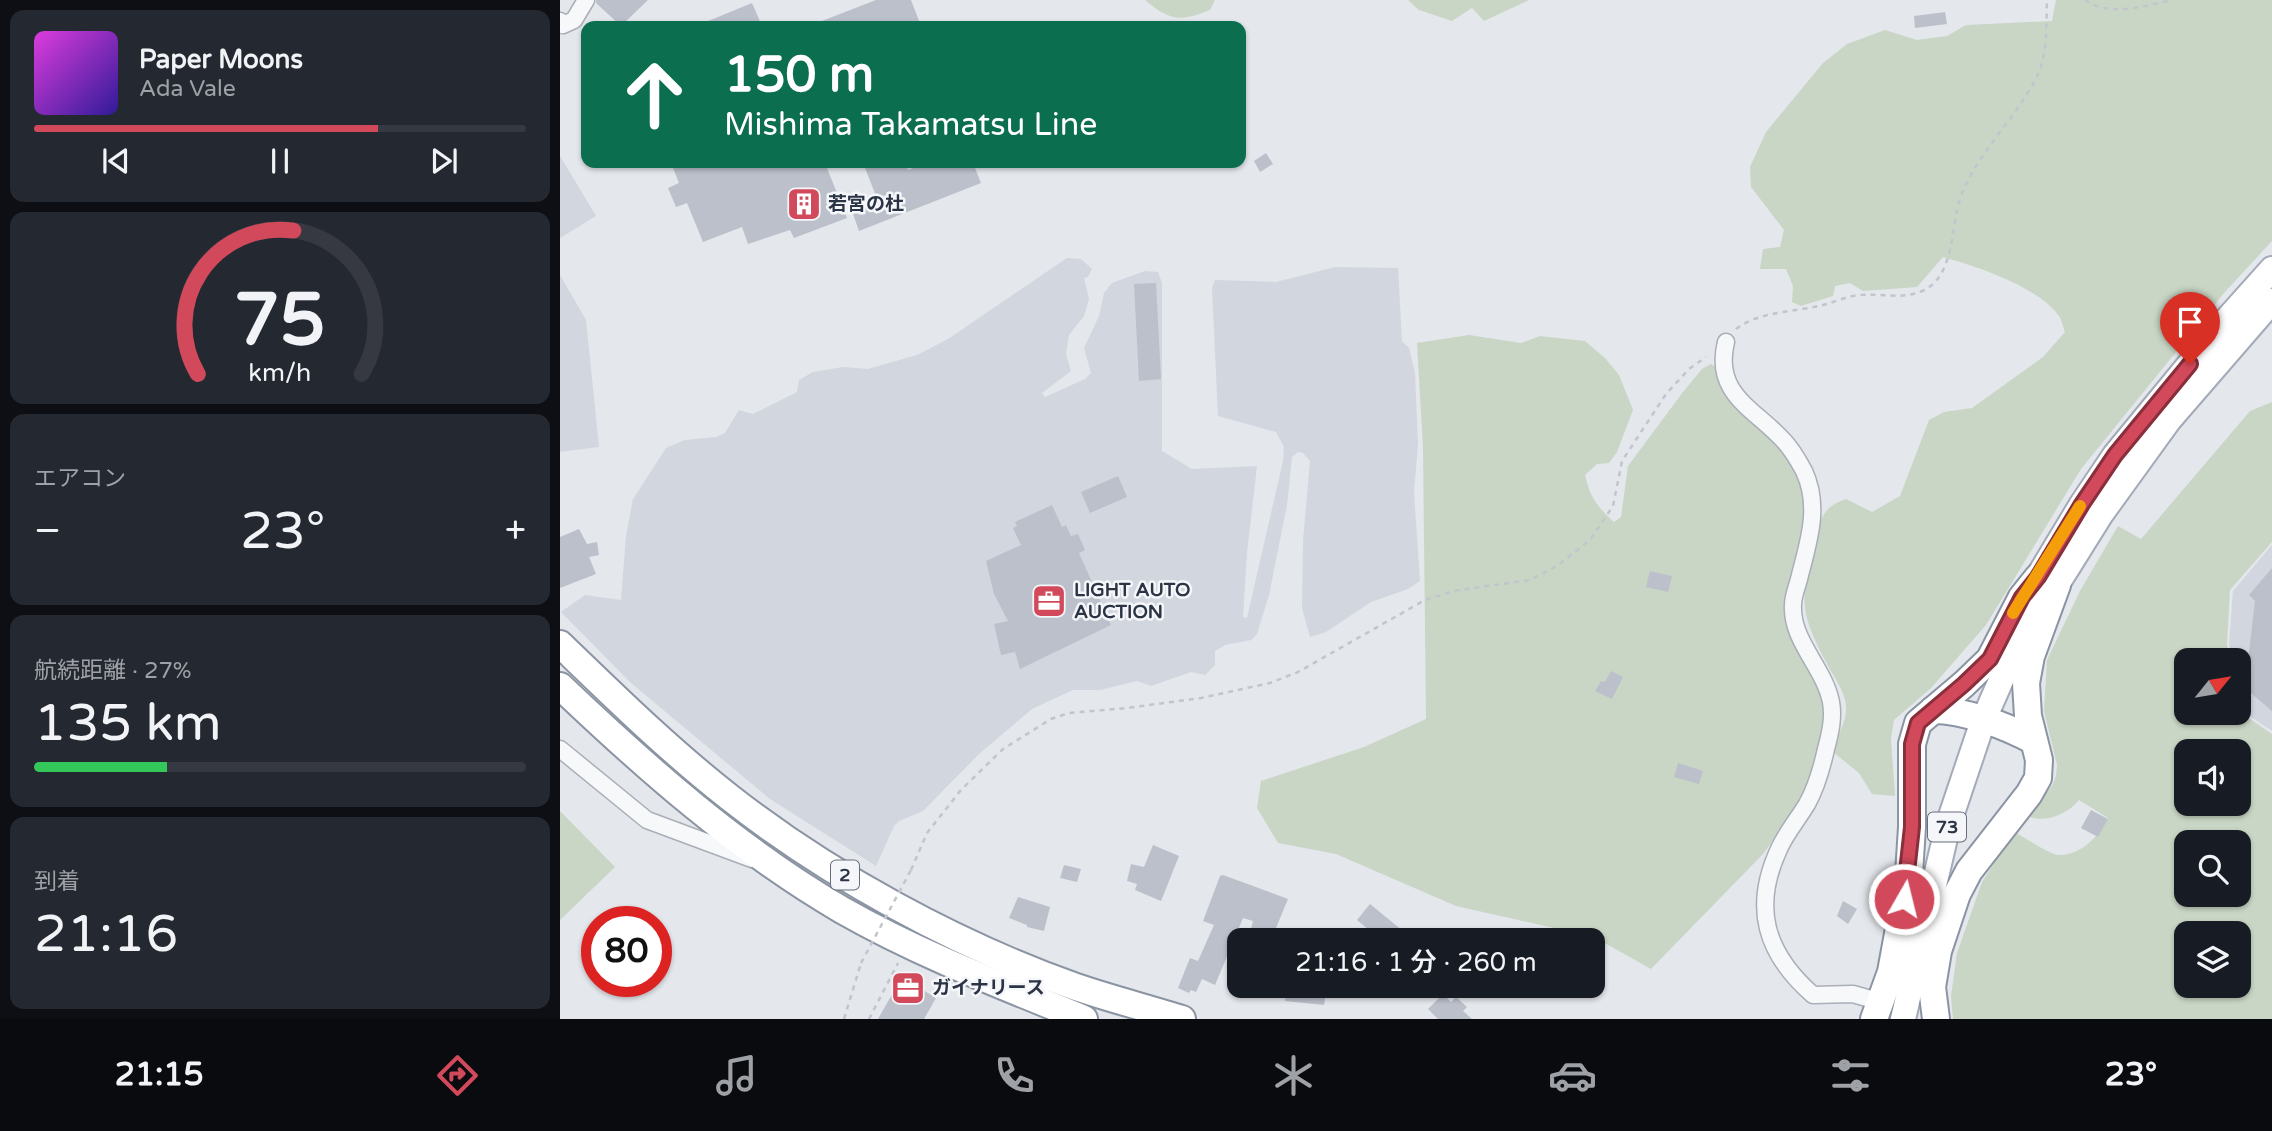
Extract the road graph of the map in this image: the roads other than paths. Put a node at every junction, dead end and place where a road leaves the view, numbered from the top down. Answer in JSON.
{"nodes":[{"id":1,"x":586,"y":0,"type":"edge"},
{"id":2,"x":560,"y":22,"type":"edge"},
{"id":3,"x":2272,"y":269,"type":"edge"},
{"id":4,"x":2272,"y":300,"type":"edge"},
{"id":5,"x":1726,"y":342,"type":"road end"},
{"id":6,"x":2047,"y":581,"type":"junction"},
{"id":7,"x":560,"y":644,"type":"edge"},
{"id":8,"x":560,"y":686,"type":"edge"},
{"id":9,"x":1933,"y":710,"type":"junction"},
{"id":10,"x":1983,"y":721,"type":"junction"},
{"id":11,"x":2034,"y":741,"type":"junction"},
{"id":12,"x":560,"y":749,"type":"edge"},
{"id":13,"x":778,"y":868,"type":"junction"},
{"id":14,"x":1878,"y":1011,"type":"edge"},
{"id":15,"x":1084,"y":1019,"type":"edge"},
{"id":16,"x":1182,"y":1019,"type":"edge"},
{"id":17,"x":1903,"y":1019,"type":"edge"},
{"id":18,"x":1936,"y":1019,"type":"edge"}],
"edges":[{"from":1,"to":2,"type":"street"},
{"from":3,"to":6,"type":"main road","number":"73"},
{"from":4,"to":6,"type":"main road","number":"73"},
{"from":5,"to":14,"type":"street"},
{"from":6,"to":9,"type":"highway"},
{"from":6,"to":10,"type":"main road","number":"73"},
{"from":6,"to":11,"type":"highway"},
{"from":7,"to":16,"type":"highway","number":"2"},
{"from":8,"to":13,"type":"highway","number":"2"},
{"from":9,"to":10,"type":"highway"},
{"from":9,"to":14,"type":"highway"},
{"from":10,"to":11,"type":"highway"},
{"from":10,"to":17,"type":"main road","number":"73"},
{"from":11,"to":18,"type":"highway"},
{"from":12,"to":13,"type":"street"},
{"from":13,"to":15,"type":"highway","number":"2"}]}
